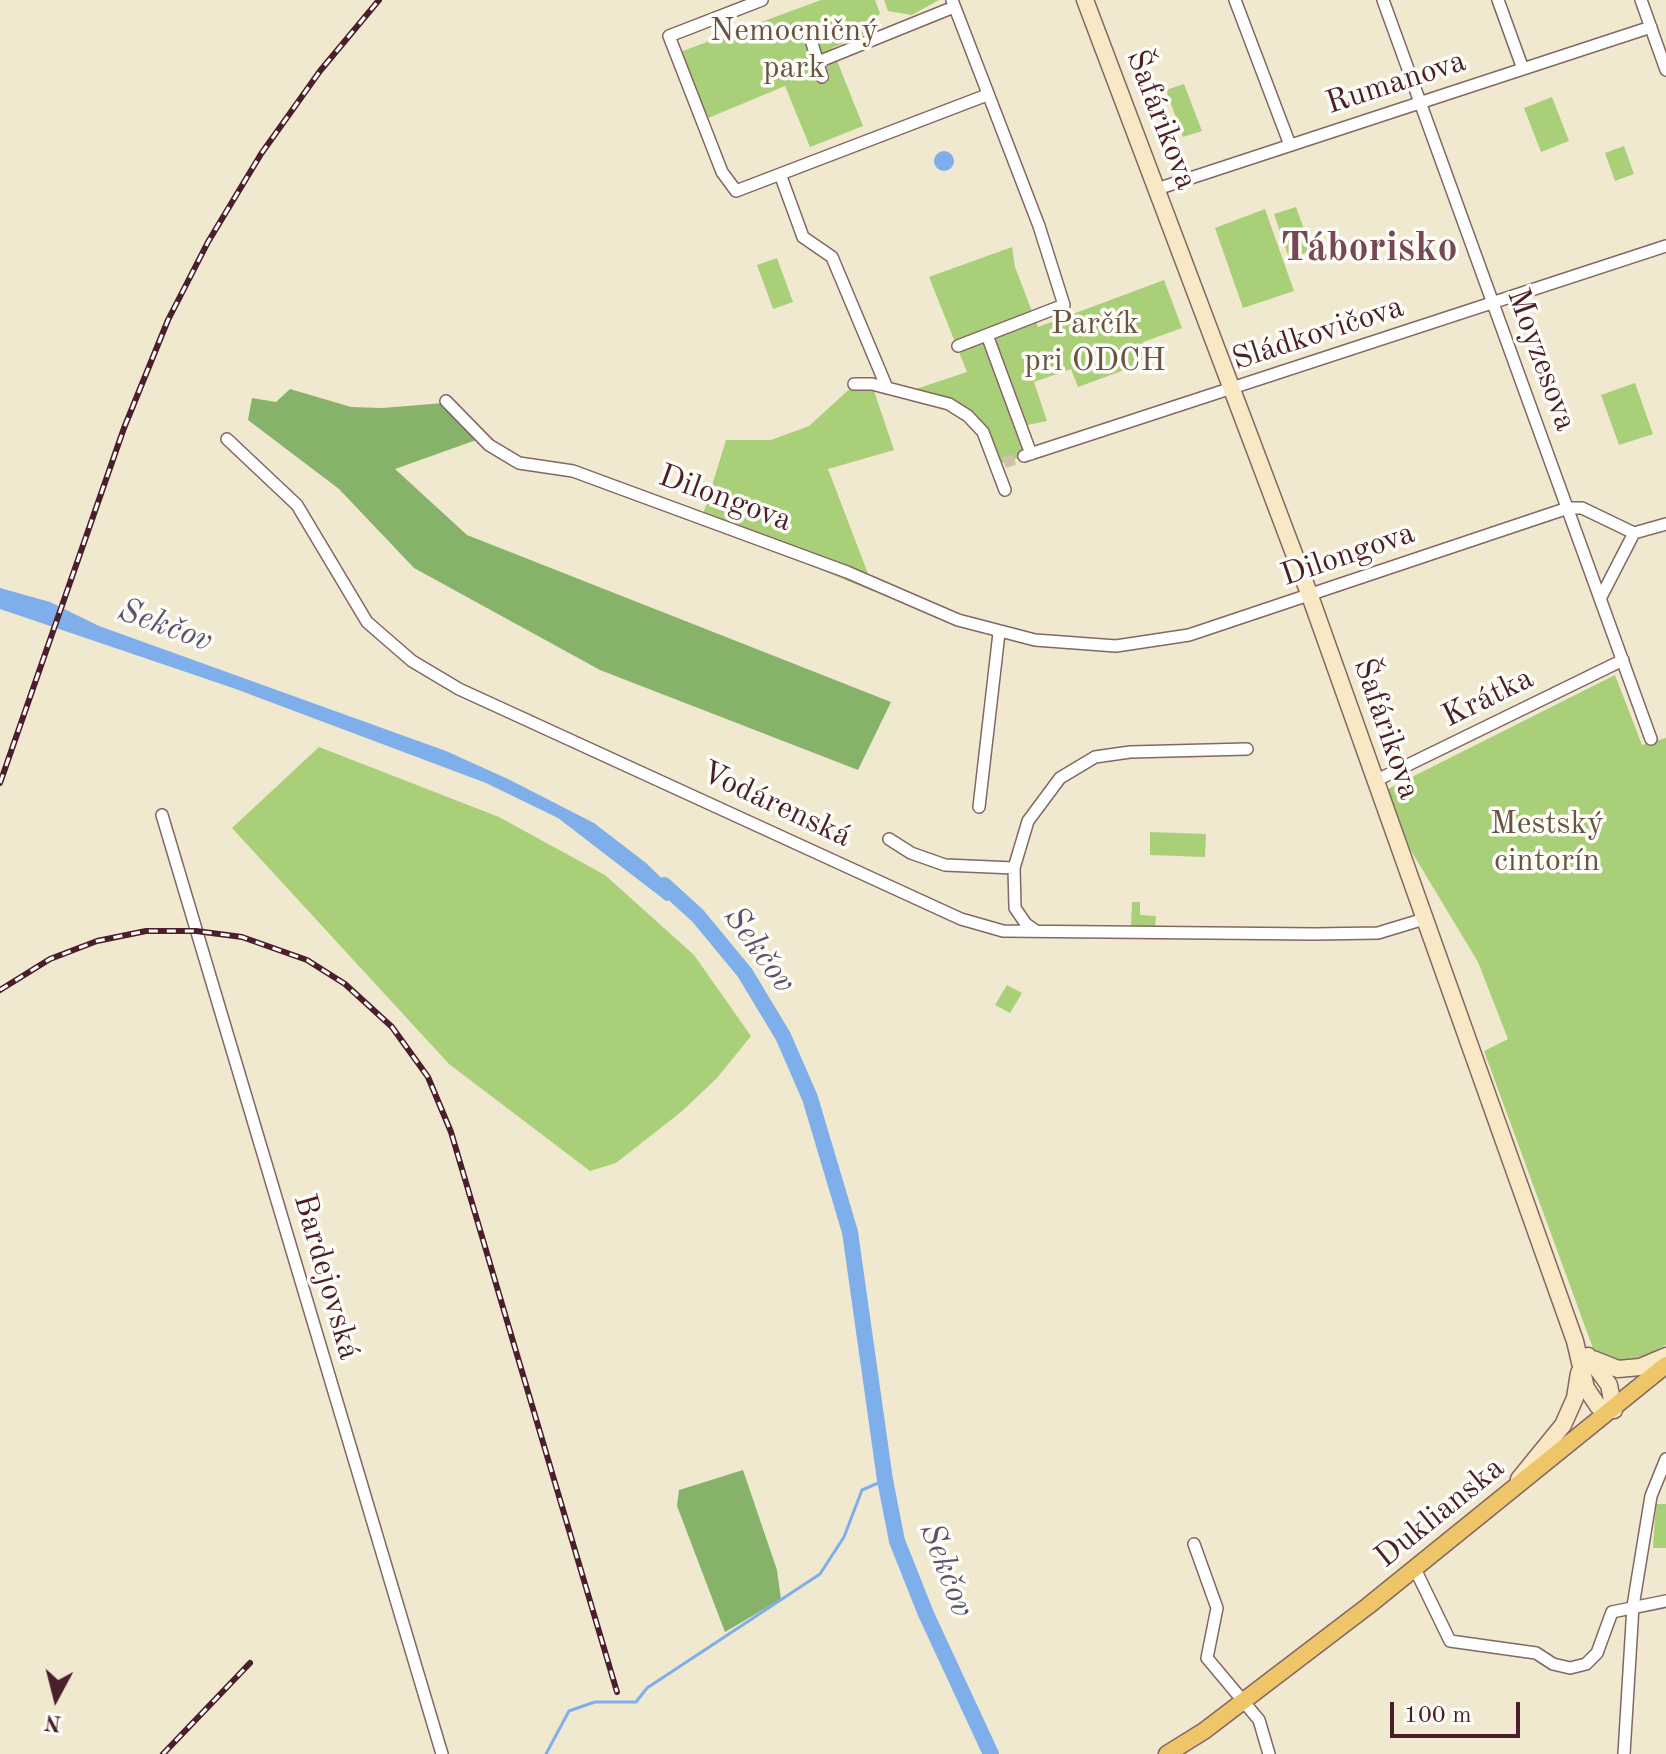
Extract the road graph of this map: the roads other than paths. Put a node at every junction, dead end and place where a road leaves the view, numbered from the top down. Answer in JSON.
{"nodes":[{"id":1,"x":762,"y":0,"type":"edge"},
{"id":2,"x":1085,"y":0,"type":"edge"},
{"id":3,"x":1235,"y":0,"type":"edge"},
{"id":4,"x":1383,"y":0,"type":"edge"},
{"id":5,"x":1498,"y":0,"type":"edge"},
{"id":6,"x":1641,"y":0,"type":"edge"},
{"id":7,"x":953,"y":4,"type":"edge"},
{"id":8,"x":1651,"y":27,"type":"junction"},
{"id":9,"x":812,"y":43,"type":"dead end"},
{"id":10,"x":818,"y":62,"type":"junction"},
{"id":11,"x":1523,"y":69,"type":"junction"},
{"id":12,"x":1666,"y":70,"type":"edge"},
{"id":13,"x":822,"y":77,"type":"dead end"},
{"id":14,"x":987,"y":95,"type":"junction"},
{"id":15,"x":1419,"y":102,"type":"junction"},
{"id":16,"x":1290,"y":145,"type":"junction"},
{"id":17,"x":780,"y":174,"type":"junction"},
{"id":18,"x":1157,"y":189,"type":"junction"},
{"id":19,"x":1666,"y":246,"type":"edge"},
{"id":20,"x":1493,"y":303,"type":"junction"},
{"id":21,"x":987,"y":335,"type":"junction"},
{"id":22,"x":958,"y":346,"type":"dead end"},
{"id":23,"x":854,"y":384,"type":"dead end"},
{"id":24,"x":887,"y":388,"type":"junction"},
{"id":25,"x":1235,"y":388,"type":"junction"},
{"id":26,"x":446,"y":401,"type":"dead end"},
{"id":27,"x":227,"y":439,"type":"dead end"},
{"id":28,"x":1005,"y":490,"type":"dead end"},
{"id":29,"x":1568,"y":508,"type":"junction"},
{"id":30,"x":1666,"y":524,"type":"edge"},
{"id":31,"x":1634,"y":533,"type":"junction"},
{"id":32,"x":1310,"y":596,"type":"junction"},
{"id":33,"x":1601,"y":597,"type":"junction"},
{"id":34,"x":999,"y":633,"type":"junction"},
{"id":35,"x":1623,"y":660,"type":"junction"},
{"id":36,"x":1651,"y":739,"type":"dead end"},
{"id":37,"x":1247,"y":749,"type":"dead end"},
{"id":38,"x":1375,"y":781,"type":"junction"},
{"id":39,"x":979,"y":807,"type":"dead end"},
{"id":40,"x":162,"y":815,"type":"dead end"},
{"id":41,"x":889,"y":839,"type":"dead end"},
{"id":42,"x":1014,"y":868,"type":"junction"},
{"id":43,"x":1424,"y":919,"type":"junction"},
{"id":44,"x":1037,"y":931,"type":"junction"},
{"id":45,"x":1666,"y":1356,"type":"edge"},
{"id":46,"x":1584,"y":1362,"type":"junction"},
{"id":47,"x":1666,"y":1365,"type":"edge"},
{"id":48,"x":1614,"y":1410,"type":"junction"},
{"id":49,"x":1666,"y":1459,"type":"edge"},
{"id":50,"x":1504,"y":1497,"type":"junction"},
{"id":51,"x":1194,"y":1544,"type":"dead end"},
{"id":52,"x":1415,"y":1569,"type":"junction"},
{"id":53,"x":1666,"y":1601,"type":"edge"},
{"id":54,"x":1633,"y":1606,"type":"junction"},
{"id":55,"x":1244,"y":1699,"type":"junction"},
{"id":56,"x":442,"y":1754,"type":"edge"},
{"id":57,"x":1167,"y":1754,"type":"edge"},
{"id":58,"x":1269,"y":1754,"type":"edge"},
{"id":59,"x":1624,"y":1754,"type":"edge"}],
"edges":[{"from":1,"to":17,"type":"street"},
{"from":2,"to":18,"type":"street","name":"Šafárikova"},
{"from":3,"to":16,"type":"street"},
{"from":4,"to":15,"type":"street","name":"Moyzesova"},
{"from":5,"to":11,"type":"street"},
{"from":6,"to":8,"type":"street"},
{"from":7,"to":10,"type":"street"},
{"from":7,"to":14,"type":"street"},
{"from":8,"to":11,"type":"street","name":"Rumanova"},
{"from":8,"to":12,"type":"street"},
{"from":9,"to":10,"type":"street"},
{"from":10,"to":13,"type":"street"},
{"from":11,"to":15,"type":"street","name":"Rumanova"},
{"from":14,"to":17,"type":"street"},
{"from":14,"to":21,"type":"street"},
{"from":15,"to":16,"type":"street","name":"Rumanova"},
{"from":15,"to":20,"type":"street","name":"Moyzesova"},
{"from":16,"to":18,"type":"street","name":"Rumanova"},
{"from":17,"to":24,"type":"street"},
{"from":18,"to":25,"type":"street","name":"Šafárikova"},
{"from":19,"to":20,"type":"street","name":"Sládkovičova"},
{"from":20,"to":25,"type":"street","name":"Sládkovičova"},
{"from":20,"to":29,"type":"street","name":"Moyzesova"},
{"from":21,"to":22,"type":"street"},
{"from":21,"to":25,"type":"street","name":"Sládkovičova"},
{"from":23,"to":24,"type":"street"},
{"from":24,"to":28,"type":"street"},
{"from":25,"to":32,"type":"street","name":"Šafárikova"},
{"from":26,"to":34,"type":"street","name":"Dilongova"},
{"from":27,"to":44,"type":"street","name":"Vodárenská"},
{"from":29,"to":31,"type":"street"},
{"from":29,"to":32,"type":"street","name":"Dilongova"},
{"from":29,"to":33,"type":"street","name":"Moyzesova"},
{"from":30,"to":31,"type":"street"},
{"from":31,"to":33,"type":"street"},
{"from":32,"to":34,"type":"street","name":"Dilongova"},
{"from":32,"to":38,"type":"street","name":"Šafárikova"},
{"from":33,"to":35,"type":"street","name":"Moyzesova"},
{"from":34,"to":39,"type":"street"},
{"from":35,"to":36,"type":"street","name":"Moyzesova"},
{"from":35,"to":38,"type":"street","name":"Krátka"},
{"from":37,"to":42,"type":"street"},
{"from":38,"to":43,"type":"street","name":"Šafárikova"},
{"from":40,"to":56,"type":"street","name":"Bardejovská"},
{"from":41,"to":42,"type":"street"},
{"from":42,"to":44,"type":"street"},
{"from":43,"to":44,"type":"street","name":"Vodárenská"},
{"from":43,"to":46,"type":"street","name":"Šafárikova"},
{"from":45,"to":46,"type":"street"},
{"from":46,"to":48,"type":"street","name":"Šafárikova"},
{"from":46,"to":50,"type":"street"},
{"from":47,"to":48,"type":"main road","name":"Duklianska"},
{"from":48,"to":50,"type":"main road","name":"Duklianska"},
{"from":49,"to":54,"type":"street"},
{"from":50,"to":52,"type":"main road","name":"Duklianska"},
{"from":51,"to":55,"type":"street"},
{"from":52,"to":54,"type":"street"},
{"from":52,"to":55,"type":"main road","name":"Duklianska"},
{"from":53,"to":54,"type":"street"},
{"from":54,"to":59,"type":"street"},
{"from":55,"to":57,"type":"main road","name":"Duklianska"},
{"from":55,"to":58,"type":"street"}]}
